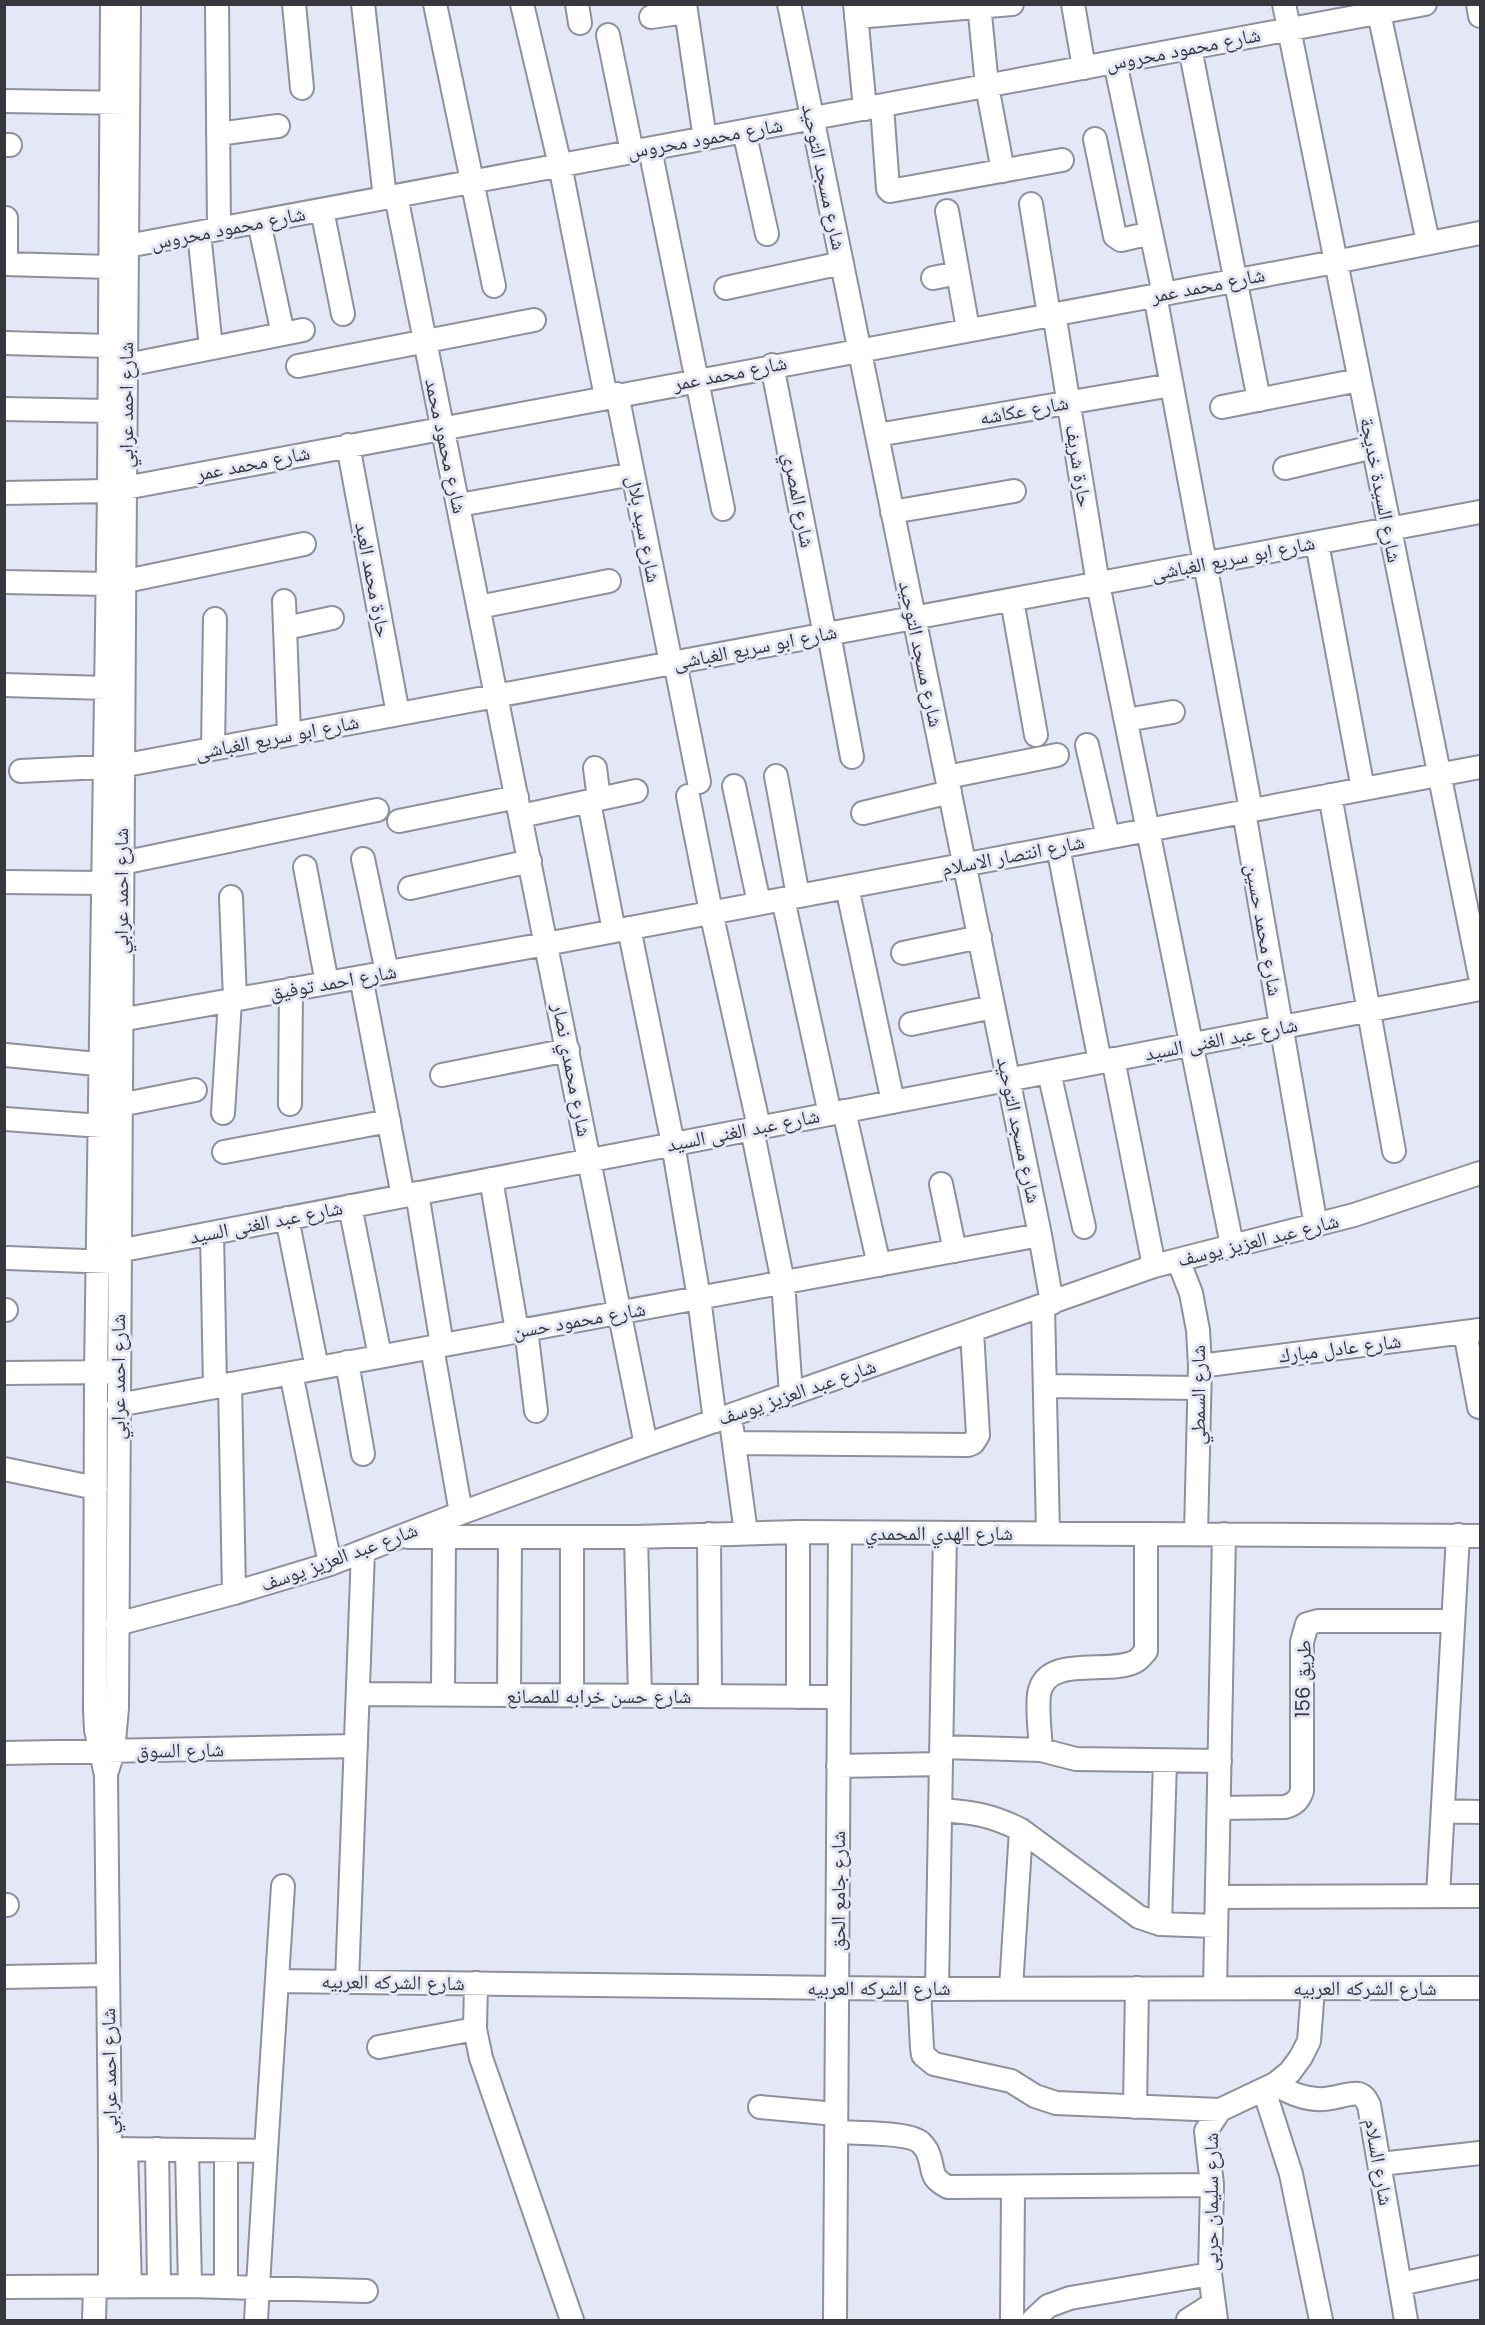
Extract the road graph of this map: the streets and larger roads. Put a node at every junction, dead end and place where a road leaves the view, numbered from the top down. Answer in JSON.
{"nodes":[{"id":1,"x":112,"y":4,"type":"edge"},
{"id":2,"x":123,"y":4,"type":"edge"},
{"id":3,"x":129,"y":4,"type":"edge"},
{"id":4,"x":217,"y":4,"type":"edge"},
{"id":5,"x":294,"y":4,"type":"edge"},
{"id":6,"x":363,"y":4,"type":"edge"},
{"id":7,"x":435,"y":4,"type":"edge"},
{"id":8,"x":522,"y":4,"type":"edge"},
{"id":9,"x":789,"y":4,"type":"edge"},
{"id":10,"x":1012,"y":4,"type":"edge"},
{"id":11,"x":1073,"y":4,"type":"edge"},
{"id":12,"x":1284,"y":4,"type":"edge"},
{"id":13,"x":1425,"y":4,"type":"edge"},
{"id":14,"x":1478,"y":4,"type":"edge"},
{"id":15,"x":979,"y":6,"type":"edge"},
{"id":16,"x":685,"y":8,"type":"edge"},
{"id":17,"x":856,"y":11,"type":"edge"},
{"id":18,"x":1379,"y":13,"type":"junction"},
{"id":19,"x":1480,"y":16,"type":"edge"},
{"id":20,"x":651,"y":17,"type":"dead end"},
{"id":21,"x":1289,"y":30,"type":"junction"},
{"id":22,"x":608,"y":35,"type":"dead end"},
{"id":23,"x":1190,"y":48,"type":"junction"},
{"id":24,"x":1115,"y":62,"type":"junction"},
{"id":25,"x":1084,"y":68,"type":"junction"},
{"id":26,"x":987,"y":86,"type":"junction"},
{"id":27,"x":302,"y":88,"type":"dead end"},
{"id":28,"x":4,"y":101,"type":"edge"},
{"id":29,"x":120,"y":103,"type":"junction"},
{"id":30,"x":873,"y":107,"type":"junction"},
{"id":31,"x":812,"y":119,"type":"junction"},
{"id":32,"x":278,"y":126,"type":"dead end"},
{"id":33,"x":744,"y":131,"type":"junction"},
{"id":34,"x":219,"y":134,"type":"junction"},
{"id":35,"x":705,"y":139,"type":"junction"},
{"id":36,"x":1095,"y":139,"type":"dead end"},
{"id":37,"x":641,"y":151,"type":"junction"},
{"id":38,"x":1062,"y":160,"type":"dead end"},
{"id":39,"x":560,"y":165,"type":"junction"},
{"id":40,"x":1004,"y":171,"type":"junction"},
{"id":41,"x":474,"y":182,"type":"junction"},
{"id":42,"x":390,"y":197,"type":"junction"},
{"id":43,"x":1031,"y":204,"type":"dead end"},
{"id":44,"x":322,"y":210,"type":"junction"},
{"id":45,"x":947,"y":211,"type":"dead end"},
{"id":46,"x":6,"y":218,"type":"dead end"},
{"id":47,"x":260,"y":222,"type":"junction"},
{"id":48,"x":209,"y":231,"type":"junction"},
{"id":49,"x":1151,"y":233,"type":"junction"},
{"id":50,"x":1480,"y":233,"type":"edge"},
{"id":51,"x":767,"y":234,"type":"dead end"},
{"id":52,"x":1428,"y":243,"type":"junction"},
{"id":53,"x":127,"y":246,"type":"junction"},
{"id":54,"x":1335,"y":262,"type":"junction"},
{"id":55,"x":842,"y":263,"type":"junction"},
{"id":56,"x":5,"y":264,"type":"edge"},
{"id":57,"x":110,"y":267,"type":"junction"},
{"id":58,"x":958,"y":273,"type":"junction"},
{"id":59,"x":933,"y":278,"type":"dead end"},
{"id":60,"x":1235,"y":280,"type":"junction"},
{"id":61,"x":494,"y":286,"type":"dead end"},
{"id":62,"x":726,"y":288,"type":"dead end"},
{"id":63,"x":1159,"y":295,"type":"junction"},
{"id":64,"x":344,"y":314,"type":"dead end"},
{"id":65,"x":1052,"y":314,"type":"junction"},
{"id":66,"x":534,"y":320,"type":"dead end"},
{"id":67,"x":968,"y":329,"type":"junction"},
{"id":68,"x":424,"y":341,"type":"junction"},
{"id":69,"x":4,"y":343,"type":"edge"},
{"id":70,"x":109,"y":346,"type":"junction"},
{"id":71,"x":211,"y":348,"type":"junction"},
{"id":72,"x":859,"y":349,"type":"junction"},
{"id":73,"x":126,"y":365,"type":"junction"},
{"id":74,"x":772,"y":365,"type":"junction"},
{"id":75,"x":298,"y":366,"type":"dead end"},
{"id":76,"x":696,"y":380,"type":"junction"},
{"id":77,"x":1359,"y":380,"type":"junction"},
{"id":78,"x":1172,"y":385,"type":"junction"},
{"id":79,"x":612,"y":395,"type":"junction"},
{"id":80,"x":1259,"y":400,"type":"junction"},
{"id":81,"x":1069,"y":402,"type":"junction"},
{"id":82,"x":1222,"y":407,"type":"dead end"},
{"id":83,"x":4,"y":409,"type":"edge"},
{"id":84,"x":108,"y":411,"type":"junction"},
{"id":85,"x":442,"y":427,"type":"junction"},
{"id":86,"x":877,"y":435,"type":"junction"},
{"id":87,"x":348,"y":445,"type":"junction"},
{"id":88,"x":1373,"y":447,"type":"junction"},
{"id":89,"x":1285,"y":468,"type":"dead end"},
{"id":90,"x":633,"y":474,"type":"junction"},
{"id":91,"x":117,"y":489,"type":"junction"},
{"id":92,"x":1014,"y":491,"type":"dead end"},
{"id":93,"x":4,"y":493,"type":"edge"},
{"id":94,"x":459,"y":505,"type":"junction"},
{"id":95,"x":723,"y":509,"type":"dead end"},
{"id":96,"x":892,"y":512,"type":"junction"},
{"id":97,"x":1480,"y":512,"type":"edge"},
{"id":98,"x":1389,"y":529,"type":"junction"},
{"id":99,"x":1317,"y":543,"type":"junction"},
{"id":100,"x":304,"y":544,"type":"dead end"},
{"id":101,"x":1206,"y":563,"type":"junction"},
{"id":102,"x":609,"y":581,"type":"dead end"},
{"id":103,"x":4,"y":582,"type":"edge"},
{"id":104,"x":116,"y":582,"type":"junction"},
{"id":105,"x":1098,"y":584,"type":"junction"},
{"id":106,"x":1012,"y":600,"type":"junction"},
{"id":107,"x":284,"y":601,"type":"dead end"},
{"id":108,"x":479,"y":607,"type":"junction"},
{"id":109,"x":332,"y":618,"type":"dead end"},
{"id":110,"x":914,"y":618,"type":"junction"},
{"id":111,"x":214,"y":619,"type":"dead end"},
{"id":112,"x":286,"y":628,"type":"junction"},
{"id":113,"x":827,"y":634,"type":"junction"},
{"id":114,"x":673,"y":663,"type":"junction"},
{"id":115,"x":4,"y":685,"type":"edge"},
{"id":116,"x":106,"y":688,"type":"junction"},
{"id":117,"x":496,"y":696,"type":"junction"},
{"id":118,"x":1173,"y":712,"type":"dead end"},
{"id":119,"x":398,"y":714,"type":"junction"},
{"id":120,"x":1126,"y":720,"type":"junction"},
{"id":121,"x":289,"y":734,"type":"junction"},
{"id":122,"x":1036,"y":735,"type":"dead end"},
{"id":123,"x":1087,"y":745,"type":"dead end"},
{"id":124,"x":213,"y":748,"type":"junction"},
{"id":125,"x":1057,"y":755,"type":"dead end"},
{"id":126,"x":852,"y":757,"type":"dead end"},
{"id":127,"x":113,"y":766,"type":"junction"},
{"id":128,"x":1480,"y":767,"type":"edge"},
{"id":129,"x":595,"y":768,"type":"dead end"},
{"id":130,"x":21,"y":771,"type":"dead end"},
{"id":131,"x":1438,"y":774,"type":"junction"},
{"id":132,"x":776,"y":776,"type":"dead end"},
{"id":133,"x":948,"y":784,"type":"junction"},
{"id":134,"x":734,"y":786,"type":"dead end"},
{"id":135,"x":1363,"y":789,"type":"junction"},
{"id":136,"x":636,"y":791,"type":"dead end"},
{"id":137,"x":1330,"y":795,"type":"junction"},
{"id":138,"x":594,"y":800,"type":"junction"},
{"id":139,"x":519,"y":807,"type":"junction"},
{"id":140,"x":377,"y":810,"type":"dead end"},
{"id":141,"x":1247,"y":811,"type":"junction"},
{"id":142,"x":863,"y":813,"type":"dead end"},
{"id":143,"x":399,"y":821,"type":"dead end"},
{"id":144,"x":1147,"y":830,"type":"junction"},
{"id":145,"x":1108,"y":837,"type":"junction"},
{"id":146,"x":1058,"y":847,"type":"junction"},
{"id":147,"x":363,"y":859,"type":"dead end"},
{"id":148,"x":530,"y":861,"type":"junction"},
{"id":149,"x":122,"y":863,"type":"junction"},
{"id":150,"x":965,"y":864,"type":"junction"},
{"id":151,"x":305,"y":867,"type":"dead end"},
{"id":152,"x":4,"y":882,"type":"edge"},
{"id":153,"x":103,"y":883,"type":"junction"},
{"id":154,"x":847,"y":887,"type":"junction"},
{"id":155,"x":410,"y":888,"type":"dead end"},
{"id":156,"x":231,"y":897,"type":"dead end"},
{"id":157,"x":790,"y":897,"type":"junction"},
{"id":158,"x":759,"y":903,"type":"junction"},
{"id":159,"x":711,"y":912,"type":"junction"},
{"id":160,"x":621,"y":929,"type":"junction"},
{"id":161,"x":980,"y":938,"type":"junction"},
{"id":162,"x":546,"y":944,"type":"junction"},
{"id":163,"x":903,"y":953,"type":"dead end"},
{"id":164,"x":387,"y":972,"type":"junction"},
{"id":165,"x":1480,"y":976,"type":"edge"},
{"id":166,"x":361,"y":977,"type":"junction"},
{"id":167,"x":327,"y":983,"type":"junction"},
{"id":168,"x":291,"y":989,"type":"junction"},
{"id":169,"x":1480,"y":989,"type":"edge"},
{"id":170,"x":232,"y":1000,"type":"junction"},
{"id":171,"x":993,"y":1007,"type":"junction"},
{"id":172,"x":1369,"y":1010,"type":"junction"},
{"id":173,"x":120,"y":1020,"type":"junction"},
{"id":174,"x":911,"y":1024,"type":"dead end"},
{"id":175,"x":1281,"y":1027,"type":"junction"},
{"id":176,"x":1190,"y":1045,"type":"junction"},
{"id":177,"x":568,"y":1050,"type":"junction"},
{"id":178,"x":6,"y":1055,"type":"dead end"},
{"id":179,"x":1106,"y":1061,"type":"junction"},
{"id":180,"x":111,"y":1066,"type":"junction"},
{"id":181,"x":1049,"y":1072,"type":"junction"},
{"id":182,"x":442,"y":1075,"type":"dead end"},
{"id":183,"x":1008,"y":1080,"type":"junction"},
{"id":184,"x":195,"y":1090,"type":"dead end"},
{"id":185,"x":893,"y":1102,"type":"junction"},
{"id":186,"x":290,"y":1104,"type":"dead end"},
{"id":187,"x":120,"y":1105,"type":"junction"},
{"id":188,"x":223,"y":1113,"type":"dead end"},
{"id":189,"x":837,"y":1113,"type":"junction"},
{"id":190,"x":5,"y":1119,"type":"edge"},
{"id":191,"x":389,"y":1121,"type":"junction"},
{"id":192,"x":110,"y":1127,"type":"junction"},
{"id":193,"x":755,"y":1128,"type":"junction"},
{"id":194,"x":673,"y":1144,"type":"junction"},
{"id":195,"x":1394,"y":1151,"type":"dead end"},
{"id":196,"x":225,"y":1152,"type":"dead end"},
{"id":197,"x":590,"y":1160,"type":"junction"},
{"id":198,"x":1480,"y":1173,"type":"edge"},
{"id":199,"x":492,"y":1179,"type":"junction"},
{"id":200,"x":941,"y":1184,"type":"dead end"},
{"id":201,"x":410,"y":1194,"type":"junction"},
{"id":202,"x":350,"y":1206,"type":"junction"},
{"id":203,"x":287,"y":1218,"type":"junction"},
{"id":204,"x":1316,"y":1226,"type":"junction"},
{"id":205,"x":1084,"y":1227,"type":"dead end"},
{"id":206,"x":212,"y":1233,"type":"junction"},
{"id":207,"x":1040,"y":1235,"type":"junction"},
{"id":208,"x":1232,"y":1245,"type":"junction"},
{"id":209,"x":955,"y":1251,"type":"junction"},
{"id":210,"x":8,"y":1258,"type":"dead end"},
{"id":211,"x":112,"y":1258,"type":"junction"},
{"id":212,"x":1178,"y":1260,"type":"junction"},
{"id":213,"x":879,"y":1265,"type":"junction"},
{"id":214,"x":1154,"y":1266,"type":"junction"},
{"id":215,"x":783,"y":1282,"type":"junction"},
{"id":216,"x":699,"y":1298,"type":"junction"},
{"id":217,"x":1048,"y":1304,"type":"junction"},
{"id":218,"x":621,"y":1312,"type":"junction"},
{"id":219,"x":521,"y":1330,"type":"junction"},
{"id":220,"x":972,"y":1331,"type":"junction"},
{"id":221,"x":1473,"y":1331,"type":"edge"},
{"id":222,"x":437,"y":1346,"type":"junction"},
{"id":223,"x":380,"y":1356,"type":"junction"},
{"id":224,"x":347,"y":1362,"type":"junction"},
{"id":225,"x":317,"y":1368,"type":"junction"},
{"id":226,"x":107,"y":1372,"type":"junction"},
{"id":227,"x":4,"y":1373,"type":"edge"},
{"id":228,"x":291,"y":1373,"type":"junction"},
{"id":229,"x":1200,"y":1377,"type":"junction"},
{"id":230,"x":223,"y":1385,"type":"junction"},
{"id":231,"x":1046,"y":1386,"type":"junction"},
{"id":232,"x":791,"y":1394,"type":"junction"},
{"id":233,"x":118,"y":1405,"type":"junction"},
{"id":234,"x":1479,"y":1407,"type":"edge"},
{"id":235,"x":536,"y":1411,"type":"dead end"},
{"id":236,"x":723,"y":1418,"type":"junction"},
{"id":237,"x":735,"y":1443,"type":"junction"},
{"id":238,"x":646,"y":1445,"type":"junction"},
{"id":239,"x":363,"y":1454,"type":"dead end"},
{"id":240,"x":4,"y":1469,"type":"edge"},
{"id":241,"x":96,"y":1488,"type":"junction"},
{"id":242,"x":461,"y":1513,"type":"junction"},
{"id":243,"x":798,"y":1532,"type":"junction"},
{"id":244,"x":1048,"y":1532,"type":"junction"},
{"id":245,"x":746,"y":1533,"type":"junction"},
{"id":246,"x":840,"y":1533,"type":"junction"},
{"id":247,"x":945,"y":1533,"type":"junction"},
{"id":248,"x":709,"y":1534,"type":"junction"},
{"id":249,"x":1196,"y":1534,"type":"junction"},
{"id":250,"x":1224,"y":1534,"type":"junction"},
{"id":251,"x":1146,"y":1535,"type":"junction"},
{"id":252,"x":1458,"y":1535,"type":"junction"},
{"id":253,"x":1480,"y":1536,"type":"edge"},
{"id":254,"x":398,"y":1537,"type":"junction"},
{"id":255,"x":572,"y":1537,"type":"junction"},
{"id":256,"x":636,"y":1537,"type":"junction"},
{"id":257,"x":510,"y":1538,"type":"junction"},
{"id":258,"x":444,"y":1539,"type":"junction"},
{"id":259,"x":363,"y":1551,"type":"junction"},
{"id":260,"x":330,"y":1564,"type":"junction"},
{"id":261,"x":234,"y":1593,"type":"junction"},
{"id":262,"x":1453,"y":1621,"type":"junction"},
{"id":263,"x":117,"y":1624,"type":"junction"},
{"id":264,"x":358,"y":1694,"type":"junction"},
{"id":265,"x":443,"y":1694,"type":"junction"},
{"id":266,"x":509,"y":1695,"type":"junction"},
{"id":267,"x":572,"y":1695,"type":"junction"},
{"id":268,"x":640,"y":1696,"type":"junction"},
{"id":269,"x":710,"y":1696,"type":"junction"},
{"id":270,"x":798,"y":1697,"type":"junction"},
{"id":271,"x":839,"y":1697,"type":"junction"},
{"id":272,"x":356,"y":1746,"type":"junction"},
{"id":273,"x":1041,"y":1750,"type":"junction"},
{"id":274,"x":106,"y":1752,"type":"junction"},
{"id":275,"x":4,"y":1753,"type":"edge"},
{"id":276,"x":941,"y":1756,"type":"junction"},
{"id":277,"x":1164,"y":1761,"type":"junction"},
{"id":278,"x":1220,"y":1761,"type":"junction"},
{"id":279,"x":838,"y":1766,"type":"junction"},
{"id":280,"x":1219,"y":1808,"type":"junction"},
{"id":281,"x":940,"y":1810,"type":"junction"},
{"id":282,"x":1443,"y":1810,"type":"junction"},
{"id":283,"x":1480,"y":1812,"type":"edge"},
{"id":284,"x":1021,"y":1830,"type":"junction"},
{"id":285,"x":283,"y":1886,"type":"dead end"},
{"id":286,"x":1438,"y":1896,"type":"junction"},
{"id":287,"x":1480,"y":1896,"type":"edge"},
{"id":288,"x":1217,"y":1897,"type":"junction"},
{"id":289,"x":1160,"y":1924,"type":"junction"},
{"id":290,"x":1216,"y":1926,"type":"junction"},
{"id":291,"x":107,"y":1975,"type":"junction"},
{"id":292,"x":4,"y":1977,"type":"edge"},
{"id":293,"x":277,"y":1981,"type":"junction"},
{"id":294,"x":347,"y":1982,"type":"junction"},
{"id":295,"x":476,"y":1983,"type":"junction"},
{"id":296,"x":837,"y":1988,"type":"junction"},
{"id":297,"x":1011,"y":1988,"type":"junction"},
{"id":298,"x":1137,"y":1988,"type":"junction"},
{"id":299,"x":1215,"y":1988,"type":"junction"},
{"id":300,"x":1480,"y":1988,"type":"edge"},
{"id":301,"x":928,"y":1989,"type":"junction"},
{"id":302,"x":1313,"y":1989,"type":"junction"},
{"id":303,"x":476,"y":2030,"type":"junction"},
{"id":304,"x":379,"y":2047,"type":"dead end"},
{"id":305,"x":1270,"y":2087,"type":"junction"},
{"id":306,"x":760,"y":2107,"type":"dead end"},
{"id":307,"x":1135,"y":2107,"type":"junction"},
{"id":308,"x":1220,"y":2110,"type":"junction"},
{"id":309,"x":836,"y":2123,"type":"junction"},
{"id":310,"x":118,"y":2149,"type":"junction"},
{"id":311,"x":157,"y":2150,"type":"junction"},
{"id":312,"x":188,"y":2150,"type":"junction"},
{"id":313,"x":226,"y":2151,"type":"junction"},
{"id":314,"x":266,"y":2151,"type":"junction"},
{"id":315,"x":1480,"y":2153,"type":"edge"},
{"id":316,"x":1380,"y":2164,"type":"junction"},
{"id":317,"x":1212,"y":2185,"type":"junction"},
{"id":318,"x":1013,"y":2187,"type":"junction"},
{"id":319,"x":1480,"y":2267,"type":"edge"},
{"id":320,"x":1210,"y":2274,"type":"junction"},
{"id":321,"x":1400,"y":2284,"type":"junction"},
{"id":322,"x":112,"y":2286,"type":"junction"},
{"id":323,"x":159,"y":2286,"type":"junction"},
{"id":324,"x":189,"y":2286,"type":"junction"},
{"id":325,"x":4,"y":2287,"type":"edge"},
{"id":326,"x":226,"y":2287,"type":"junction"},
{"id":327,"x":258,"y":2288,"type":"junction"},
{"id":328,"x":366,"y":2291,"type":"dead end"},
{"id":329,"x":1214,"y":2312,"type":"edge"},
{"id":330,"x":1043,"y":2316,"type":"edge"},
{"id":331,"x":94,"y":2320,"type":"edge"},
{"id":332,"x":256,"y":2320,"type":"edge"},
{"id":333,"x":573,"y":2320,"type":"edge"},
{"id":334,"x":835,"y":2320,"type":"edge"},
{"id":335,"x":1011,"y":2320,"type":"edge"},
{"id":336,"x":1188,"y":2320,"type":"edge"},
{"id":337,"x":1321,"y":2320,"type":"edge"},
{"id":338,"x":1406,"y":2320,"type":"edge"}],
"edges":[{"from":1,"to":29,"type":"street","name":"شارع احمد عرابي"},
{"from":2,"to":3,"type":"street"},
{"from":3,"to":29,"type":"street","name":"شارع احمد عرابي"},
{"from":4,"to":34,"type":"street"},
{"from":5,"to":27,"type":"street"},
{"from":6,"to":42,"type":"street","name":"شارع محمود محمد"},
{"from":7,"to":41,"type":"street"},
{"from":8,"to":39,"type":"street","name":"شارع سيد بلال"},
{"from":9,"to":31,"type":"street","name":"شارع مسجد التوحيد"},
{"from":10,"to":15,"type":"street"},
{"from":11,"to":25,"type":"street"},
{"from":12,"to":21,"type":"street","name":"شارع السيدة خديجة"},
{"from":13,"to":18,"type":"street","name":"شارع محمود محروس"},
{"from":14,"to":19,"type":"street"},
{"from":15,"to":17,"type":"street"},
{"from":15,"to":26,"type":"street"},
{"from":16,"to":20,"type":"street"},
{"from":16,"to":35,"type":"street"},
{"from":17,"to":30,"type":"street"},
{"from":18,"to":21,"type":"street","name":"شارع محمود محروس"},
{"from":18,"to":52,"type":"street"},
{"from":21,"to":23,"type":"street","name":"شارع محمود محروس"},
{"from":21,"to":54,"type":"street","name":"شارع السيدة خديجة"},
{"from":22,"to":37,"type":"street"},
{"from":23,"to":24,"type":"street","name":"شارع محمود محروس"},
{"from":23,"to":60,"type":"street"},
{"from":24,"to":25,"type":"street","name":"شارع محمود محروس"},
{"from":24,"to":49,"type":"street","name":"شارع محمد حسين"},
{"from":25,"to":26,"type":"street","name":"شارع محمود محروس"},
{"from":26,"to":30,"type":"street","name":"شارع محمود محروس"},
{"from":26,"to":40,"type":"street"},
{"from":28,"to":29,"type":"street"},
{"from":29,"to":53,"type":"street","name":"شارع احمد عرابي"},
{"from":29,"to":57,"type":"street","name":"شارع احمد عرابي"},
{"from":30,"to":31,"type":"street","name":"شارع محمود محروس"},
{"from":30,"to":40,"type":"street"},
{"from":31,"to":33,"type":"street","name":"شارع محمود محروس"},
{"from":31,"to":55,"type":"street","name":"شارع مسجد التوحيد"},
{"from":32,"to":34,"type":"street"},
{"from":33,"to":35,"type":"street","name":"شارع محمود محروس"},
{"from":33,"to":51,"type":"street"},
{"from":34,"to":48,"type":"street"},
{"from":35,"to":37,"type":"street","name":"شارع محمود محروس"},
{"from":36,"to":49,"type":"street"},
{"from":37,"to":39,"type":"street","name":"شارع محمود محروس"},
{"from":37,"to":76,"type":"street"},
{"from":38,"to":40,"type":"street"},
{"from":39,"to":41,"type":"street","name":"شارع محمود محروس"},
{"from":39,"to":79,"type":"street","name":"شارع سيد بلال"},
{"from":41,"to":42,"type":"street","name":"شارع محمود محروس"},
{"from":41,"to":61,"type":"street"},
{"from":42,"to":44,"type":"street","name":"شارع محمود محروس"},
{"from":42,"to":68,"type":"street","name":"شارع محمود محمد"},
{"from":43,"to":65,"type":"street","name":"حارة شريف"},
{"from":44,"to":47,"type":"street","name":"شارع محمود محروس"},
{"from":44,"to":64,"type":"street"},
{"from":45,"to":58,"type":"street"},
{"from":46,"to":56,"type":"street"},
{"from":47,"to":48,"type":"street","name":"شارع محمود محروس"},
{"from":47,"to":71,"type":"street"},
{"from":48,"to":53,"type":"street","name":"شارع محمود محروس"},
{"from":48,"to":71,"type":"street"},
{"from":49,"to":63,"type":"street","name":"شارع محمد حسين"},
{"from":50,"to":52,"type":"street","name":"شارع محمد عمر"},
{"from":52,"to":54,"type":"street","name":"شارع محمد عمر"},
{"from":53,"to":73,"type":"street","name":"شارع احمد عرابي"},
{"from":54,"to":60,"type":"street","name":"شارع محمد عمر"},
{"from":54,"to":77,"type":"street","name":"شارع السيدة خديجة"},
{"from":55,"to":62,"type":"street"},
{"from":55,"to":72,"type":"street","name":"شارع مسجد التوحيد"},
{"from":56,"to":57,"type":"street"},
{"from":57,"to":70,"type":"street","name":"شارع احمد عرابي"},
{"from":58,"to":59,"type":"street"},
{"from":58,"to":67,"type":"street"},
{"from":60,"to":63,"type":"street","name":"شارع محمد عمر"},
{"from":60,"to":80,"type":"street"},
{"from":63,"to":65,"type":"street","name":"شارع محمد عمر"},
{"from":63,"to":78,"type":"street","name":"شارع محمد حسين"},
{"from":65,"to":67,"type":"street","name":"شارع محمد عمر"},
{"from":65,"to":81,"type":"street","name":"حارة شريف"},
{"from":66,"to":68,"type":"street"},
{"from":67,"to":72,"type":"street","name":"شارع محمد عمر"},
{"from":68,"to":75,"type":"street"},
{"from":68,"to":85,"type":"street","name":"شارع محمود محمد"},
{"from":69,"to":70,"type":"street"},
{"from":70,"to":84,"type":"street","name":"شارع احمد عرابي"},
{"from":71,"to":73,"type":"street"},
{"from":72,"to":74,"type":"street","name":"شارع محمد عمر"},
{"from":72,"to":86,"type":"street","name":"شارع مسجد التوحيد"},
{"from":73,"to":91,"type":"street","name":"شارع احمد عرابي"},
{"from":74,"to":76,"type":"street","name":"شارع محمد عمر"},
{"from":74,"to":113,"type":"street","name":"شارع المصري"},
{"from":76,"to":79,"type":"street","name":"شارع محمد عمر"},
{"from":76,"to":95,"type":"street"},
{"from":77,"to":80,"type":"street"},
{"from":77,"to":88,"type":"street","name":"شارع السيدة خديجة"},
{"from":78,"to":81,"type":"street","name":"شارع عكاشه"},
{"from":78,"to":101,"type":"street","name":"شارع محمد حسين"},
{"from":79,"to":85,"type":"street","name":"شارع محمد عمر"},
{"from":79,"to":90,"type":"street","name":"شارع سيد بلال"},
{"from":80,"to":82,"type":"street"},
{"from":81,"to":86,"type":"street","name":"شارع عكاشه"},
{"from":81,"to":105,"type":"street","name":"حارة شريف"},
{"from":83,"to":84,"type":"street"},
{"from":84,"to":91,"type":"street","name":"شارع احمد عرابي"},
{"from":85,"to":87,"type":"street","name":"شارع محمد عمر"},
{"from":85,"to":94,"type":"street","name":"شارع محمود محمد"},
{"from":86,"to":96,"type":"street","name":"شارع مسجد التوحيد"},
{"from":87,"to":91,"type":"street","name":"شارع محمد عمر"},
{"from":87,"to":119,"type":"street","name":"حارة محمد العبد"},
{"from":88,"to":89,"type":"street"},
{"from":88,"to":98,"type":"street","name":"شارع السيدة خديجة"},
{"from":90,"to":94,"type":"street"},
{"from":90,"to":114,"type":"street","name":"شارع سيد بلال"},
{"from":91,"to":93,"type":"street","name":"شارع محمد عمر"},
{"from":91,"to":104,"type":"street","name":"شارع احمد عرابي"},
{"from":92,"to":96,"type":"street"},
{"from":94,"to":108,"type":"street","name":"شارع محمود محمد"},
{"from":96,"to":110,"type":"street","name":"شارع مسجد التوحيد"},
{"from":97,"to":98,"type":"street","name":"شارع ابو سريع الغباشى"},
{"from":98,"to":99,"type":"street","name":"شارع ابو سريع الغباشى"},
{"from":98,"to":131,"type":"street","name":"شارع السيدة خديجة"},
{"from":99,"to":101,"type":"street","name":"شارع ابو سريع الغباشى"},
{"from":99,"to":135,"type":"street"},
{"from":100,"to":104,"type":"street"},
{"from":101,"to":105,"type":"street","name":"شارع ابو سريع الغباشى"},
{"from":101,"to":141,"type":"street","name":"شارع محمد حسين"},
{"from":102,"to":108,"type":"street"},
{"from":103,"to":104,"type":"street"},
{"from":104,"to":116,"type":"street","name":"شارع احمد عرابي"},
{"from":104,"to":127,"type":"street","name":"شارع احمد عرابي"},
{"from":105,"to":106,"type":"street","name":"شارع ابو سريع الغباشى"},
{"from":105,"to":120,"type":"street","name":"حارة شريف"},
{"from":106,"to":110,"type":"street","name":"شارع ابو سريع الغباشى"},
{"from":106,"to":122,"type":"street"},
{"from":107,"to":112,"type":"street"},
{"from":108,"to":117,"type":"street","name":"شارع محمود محمد"},
{"from":109,"to":112,"type":"street"},
{"from":110,"to":113,"type":"street","name":"شارع ابو سريع الغباشى"},
{"from":110,"to":133,"type":"street","name":"شارع مسجد التوحيد"},
{"from":111,"to":124,"type":"street"},
{"from":112,"to":121,"type":"street"},
{"from":113,"to":114,"type":"street","name":"شارع ابو سريع الغباشى"},
{"from":113,"to":126,"type":"street","name":"شارع المصري"},
{"from":114,"to":117,"type":"street","name":"شارع ابو سريع الغباشى"},
{"from":114,"to":159,"type":"street","name":"شارع سيد بلال"},
{"from":115,"to":116,"type":"street"},
{"from":116,"to":127,"type":"street","name":"شارع احمد عرابي"},
{"from":117,"to":119,"type":"street","name":"شارع ابو سريع الغباشى"},
{"from":117,"to":139,"type":"street","name":"شارع محمدي نصار"},
{"from":118,"to":120,"type":"street"},
{"from":119,"to":121,"type":"street","name":"شارع ابو سريع الغباشى"},
{"from":120,"to":144,"type":"street","name":"حارة شريف"},
{"from":121,"to":124,"type":"street","name":"شارع ابو سريع الغباشى"},
{"from":123,"to":145,"type":"street"},
{"from":124,"to":127,"type":"street","name":"شارع ابو سريع الغباشى"},
{"from":125,"to":133,"type":"street"},
{"from":127,"to":130,"type":"street","name":"شارع ابو سريع الغباشى"},
{"from":127,"to":149,"type":"street","name":"شارع احمد عرابي"},
{"from":127,"to":153,"type":"street","name":"شارع احمد عرابي"},
{"from":128,"to":131,"type":"street","name":"شارع انتصار الاسلام"},
{"from":129,"to":138,"type":"street"},
{"from":131,"to":135,"type":"street","name":"شارع انتصار الاسلام"},
{"from":131,"to":165,"type":"street","name":"شارع السيدة خديجة"},
{"from":132,"to":157,"type":"street"},
{"from":133,"to":142,"type":"street"},
{"from":133,"to":150,"type":"street","name":"شارع مسجد التوحيد"},
{"from":134,"to":158,"type":"street"},
{"from":135,"to":137,"type":"street","name":"شارع انتصار الاسلام"},
{"from":136,"to":138,"type":"street"},
{"from":137,"to":141,"type":"street","name":"شارع انتصار الاسلام"},
{"from":137,"to":172,"type":"street"},
{"from":138,"to":139,"type":"street"},
{"from":138,"to":160,"type":"street"},
{"from":139,"to":143,"type":"street"},
{"from":139,"to":148,"type":"street","name":"شارع محمدي نصار"},
{"from":140,"to":149,"type":"street"},
{"from":141,"to":144,"type":"street","name":"شارع انتصار الاسلام"},
{"from":141,"to":175,"type":"street","name":"شارع محمد حسين"},
{"from":144,"to":145,"type":"street","name":"شارع انتصار الاسلام"},
{"from":144,"to":176,"type":"street","name":"حارة شريف"},
{"from":145,"to":146,"type":"street","name":"شارع انتصار الاسلام"},
{"from":146,"to":150,"type":"street","name":"شارع انتصار الاسلام"},
{"from":146,"to":179,"type":"street"},
{"from":147,"to":164,"type":"street"},
{"from":148,"to":155,"type":"street"},
{"from":148,"to":162,"type":"street","name":"شارع محمدي نصار"},
{"from":149,"to":173,"type":"street","name":"شارع احمد عرابي"},
{"from":150,"to":154,"type":"street","name":"شارع انتصار الاسلام"},
{"from":150,"to":161,"type":"street","name":"شارع مسجد التوحيد"},
{"from":151,"to":167,"type":"street"},
{"from":152,"to":153,"type":"street"},
{"from":153,"to":180,"type":"street","name":"شارع احمد عرابي"},
{"from":154,"to":157,"type":"street","name":"شارع انتصار الاسلام"},
{"from":154,"to":185,"type":"street"},
{"from":156,"to":170,"type":"street"},
{"from":157,"to":158,"type":"street","name":"شارع انتصار الاسلام"},
{"from":157,"to":189,"type":"street"},
{"from":158,"to":159,"type":"street","name":"شارع انتصار الاسلام"},
{"from":159,"to":160,"type":"street","name":"شارع انتصار الاسلام"},
{"from":159,"to":193,"type":"street","name":"شارع سيد بلال"},
{"from":160,"to":162,"type":"street","name":"شارع انتصار الاسلام"},
{"from":160,"to":194,"type":"street"},
{"from":161,"to":163,"type":"street"},
{"from":161,"to":171,"type":"street","name":"شارع مسجد التوحيد"},
{"from":162,"to":164,"type":"street","name":"شارع احمد توفيق"},
{"from":162,"to":177,"type":"street","name":"شارع محمدي نصار"},
{"from":164,"to":166,"type":"street","name":"شارع احمد توفيق"},
{"from":166,"to":167,"type":"street","name":"شارع احمد توفيق"},
{"from":166,"to":191,"type":"street"},
{"from":167,"to":168,"type":"street","name":"شارع احمد توفيق"},
{"from":168,"to":170,"type":"street","name":"شارع احمد توفيق"},
{"from":168,"to":186,"type":"street"},
{"from":169,"to":172,"type":"street","name":"شارع عبد الغنى السيد"},
{"from":170,"to":173,"type":"street","name":"شارع احمد توفيق"},
{"from":170,"to":188,"type":"street"},
{"from":171,"to":174,"type":"street"},
{"from":171,"to":183,"type":"street","name":"شارع مسجد التوحيد"},
{"from":172,"to":175,"type":"street","name":"شارع عبد الغنى السيد"},
{"from":172,"to":195,"type":"street"},
{"from":173,"to":180,"type":"street","name":"شارع احمد عرابي"},
{"from":175,"to":176,"type":"street","name":"شارع عبد الغنى السيد"},
{"from":175,"to":204,"type":"street","name":"شارع محمد حسين"},
{"from":176,"to":179,"type":"street","name":"شارع عبد الغنى السيد"},
{"from":176,"to":208,"type":"street","name":"حارة شريف"},
{"from":177,"to":182,"type":"street"},
{"from":177,"to":197,"type":"street","name":"شارع محمدي نصار"},
{"from":178,"to":180,"type":"street"},
{"from":179,"to":181,"type":"street","name":"شارع عبد الغنى السيد"},
{"from":179,"to":214,"type":"street"},
{"from":180,"to":187,"type":"street","name":"شارع احمد عرابي"},
{"from":180,"to":192,"type":"street","name":"شارع احمد عرابي"},
{"from":181,"to":183,"type":"street","name":"شارع عبد الغنى السيد"},
{"from":181,"to":205,"type":"street"},
{"from":183,"to":185,"type":"street","name":"شارع عبد الغنى السيد"},
{"from":183,"to":207,"type":"street","name":"شارع مسجد التوحيد"},
{"from":184,"to":187,"type":"street"},
{"from":185,"to":189,"type":"street","name":"شارع عبد الغنى السيد"},
{"from":187,"to":192,"type":"street","name":"شارع احمد عرابي"},
{"from":189,"to":193,"type":"street","name":"شارع عبد الغنى السيد"},
{"from":189,"to":213,"type":"street"},
{"from":190,"to":192,"type":"street"},
{"from":191,"to":196,"type":"street"},
{"from":191,"to":201,"type":"street"},
{"from":192,"to":211,"type":"street","name":"شارع احمد عرابي"},
{"from":193,"to":194,"type":"street","name":"شارع عبد الغنى السيد"},
{"from":193,"to":215,"type":"street","name":"شارع سيد بلال"},
{"from":194,"to":197,"type":"street","name":"شارع عبد الغنى السيد"},
{"from":194,"to":216,"type":"street"},
{"from":197,"to":199,"type":"street","name":"شارع عبد الغنى السيد"},
{"from":197,"to":218,"type":"street","name":"شارع محمدي نصار"},
{"from":198,"to":204,"type":"street","name":"شارع عبد العزيز يوسف"},
{"from":199,"to":201,"type":"street","name":"شارع عبد الغنى السيد"},
{"from":199,"to":219,"type":"street"},
{"from":200,"to":209,"type":"street"},
{"from":201,"to":202,"type":"street","name":"شارع عبد الغنى السيد"},
{"from":201,"to":222,"type":"street"},
{"from":202,"to":203,"type":"street","name":"شارع عبد الغنى السيد"},
{"from":202,"to":223,"type":"street"},
{"from":203,"to":206,"type":"street","name":"شارع عبد الغنى السيد"},
{"from":203,"to":225,"type":"street"},
{"from":204,"to":208,"type":"street","name":"شارع عبد العزيز يوسف"},
{"from":206,"to":211,"type":"street","name":"شارع عبد الغنى السيد"},
{"from":206,"to":230,"type":"street"},
{"from":207,"to":209,"type":"street","name":"شارع محمود حسن"},
{"from":207,"to":217,"type":"street","name":"شارع مسجد التوحيد"},
{"from":208,"to":212,"type":"street","name":"شارع عبد العزيز يوسف"},
{"from":209,"to":213,"type":"street","name":"شارع محمود حسن"},
{"from":210,"to":211,"type":"street","name":"شارع عبد الغنى السيد"},
{"from":211,"to":226,"type":"street","name":"شارع احمد عرابي"},
{"from":212,"to":214,"type":"street","name":"شارع عبد العزيز يوسف"},
{"from":212,"to":229,"type":"street","name":"شارع السمطي"},
{"from":213,"to":215,"type":"street","name":"شارع محمود حسن"},
{"from":214,"to":217,"type":"street","name":"شارع عبد العزيز يوسف"},
{"from":215,"to":216,"type":"street","name":"شارع محمود حسن"},
{"from":215,"to":232,"type":"street","name":"شارع سيد بلال"},
{"from":216,"to":218,"type":"street","name":"شارع محمود حسن"},
{"from":216,"to":236,"type":"street"},
{"from":217,"to":220,"type":"street","name":"شارع عبد العزيز يوسف"},
{"from":217,"to":231,"type":"street","name":"شارع مسجد التوحيد"},
{"from":218,"to":219,"type":"street","name":"شارع محمود حسن"},
{"from":218,"to":238,"type":"street","name":"شارع محمدي نصار"},
{"from":219,"to":222,"type":"street","name":"شارع محمود حسن"},
{"from":219,"to":235,"type":"street"},
{"from":220,"to":232,"type":"street","name":"شارع عبد العزيز يوسف"},
{"from":220,"to":237,"type":"street"},
{"from":221,"to":229,"type":"street","name":"شارع عادل مبارك"},
{"from":221,"to":234,"type":"street"},
{"from":222,"to":223,"type":"street","name":"شارع محمود حسن"},
{"from":222,"to":242,"type":"street"},
{"from":223,"to":224,"type":"street","name":"شارع محمود حسن"},
{"from":224,"to":225,"type":"street","name":"شارع محمود حسن"},
{"from":224,"to":239,"type":"street"},
{"from":225,"to":228,"type":"street","name":"شارع محمود حسن"},
{"from":226,"to":227,"type":"street"},
{"from":226,"to":233,"type":"street","name":"شارع احمد عرابي"},
{"from":226,"to":241,"type":"street","name":"شارع احمد عرابي"},
{"from":228,"to":230,"type":"street","name":"شارع محمود حسن"},
{"from":228,"to":260,"type":"street"},
{"from":229,"to":231,"type":"street","name":"شارع عادل مبارك"},
{"from":229,"to":249,"type":"street","name":"شارع السمطي"},
{"from":230,"to":233,"type":"street","name":"شارع محمود حسن"},
{"from":230,"to":261,"type":"street"},
{"from":231,"to":244,"type":"street","name":"شارع مسجد التوحيد"},
{"from":232,"to":236,"type":"street","name":"شارع عبد العزيز يوسف"},
{"from":233,"to":263,"type":"street","name":"شارع احمد عرابي"},
{"from":236,"to":237,"type":"street"},
{"from":236,"to":238,"type":"street","name":"شارع عبد العزيز يوسف"},
{"from":237,"to":245,"type":"street"},
{"from":238,"to":242,"type":"street","name":"شارع عبد العزيز يوسف"},
{"from":240,"to":241,"type":"street"},
{"from":241,"to":274,"type":"street","name":"شارع احمد عرابي"},
{"from":242,"to":254,"type":"street","name":"شارع عبد العزيز يوسف"},
{"from":243,"to":245,"type":"street","name":"شارع الهدي المحمدي"},
{"from":243,"to":246,"type":"street","name":"شارع الهدي المحمدي"},
{"from":243,"to":270,"type":"street"},
{"from":244,"to":247,"type":"street","name":"شارع الهدي المحمدي"},
{"from":244,"to":251,"type":"street","name":"شارع الهدي المحمدي"},
{"from":245,"to":248,"type":"street","name":"شارع الهدي المحمدي"},
{"from":246,"to":247,"type":"street","name":"شارع الهدي المحمدي"},
{"from":246,"to":271,"type":"street","name":"شارع جامع الحق"},
{"from":247,"to":276,"type":"street"},
{"from":248,"to":256,"type":"street","name":"شارع الهدي المحمدي"},
{"from":248,"to":269,"type":"street"},
{"from":249,"to":250,"type":"street","name":"شارع الهدي المحمدي"},
{"from":249,"to":251,"type":"street","name":"شارع الهدي المحمدي"},
{"from":250,"to":252,"type":"street","name":"شارع الهدي المحمدي"},
{"from":250,"to":278,"type":"street"},
{"from":251,"to":273,"type":"street"},
{"from":252,"to":253,"type":"street","name":"شارع الهدي المحمدي"},
{"from":252,"to":262,"type":"street"},
{"from":254,"to":258,"type":"street","name":"شارع الهدي المحمدي"},
{"from":254,"to":259,"type":"street","name":"شارع عبد العزيز يوسف"},
{"from":255,"to":256,"type":"street","name":"شارع الهدي المحمدي"},
{"from":255,"to":257,"type":"street","name":"شارع الهدي المحمدي"},
{"from":255,"to":267,"type":"street"},
{"from":256,"to":268,"type":"street"},
{"from":257,"to":258,"type":"street","name":"شارع الهدي المحمدي"},
{"from":257,"to":266,"type":"street"},
{"from":258,"to":265,"type":"street"},
{"from":259,"to":260,"type":"street","name":"شارع عبد العزيز يوسف"},
{"from":259,"to":264,"type":"street"},
{"from":260,"to":261,"type":"street","name":"شارع عبد العزيز يوسف"},
{"from":261,"to":263,"type":"street","name":"شارع عبد العزيز يوسف"},
{"from":262,"to":280,"type":"street","name":"طريق 156"},
{"from":262,"to":282,"type":"street"},
{"from":263,"to":274,"type":"street","name":"شارع احمد عرابي"},
{"from":264,"to":265,"type":"street","name":"شارع حسن خرابه للمصانع"},
{"from":264,"to":272,"type":"street"},
{"from":265,"to":266,"type":"street","name":"شارع حسن خرابه للمصانع"},
{"from":266,"to":267,"type":"street","name":"شارع حسن خرابه للمصانع"},
{"from":267,"to":268,"type":"street","name":"شارع حسن خرابه للمصانع"},
{"from":268,"to":269,"type":"street","name":"شارع حسن خرابه للمصانع"},
{"from":269,"to":270,"type":"street","name":"شارع حسن خرابه للمصانع"},
{"from":270,"to":271,"type":"street","name":"شارع حسن خرابه للمصانع"},
{"from":271,"to":279,"type":"street","name":"شارع جامع الحق"},
{"from":272,"to":274,"type":"street","name":"شارع السوق"},
{"from":272,"to":294,"type":"street"},
{"from":273,"to":276,"type":"street"},
{"from":273,"to":277,"type":"street"},
{"from":274,"to":275,"type":"street","name":"شارع السوق"},
{"from":274,"to":291,"type":"street","name":"شارع احمد عرابي"},
{"from":276,"to":279,"type":"street"},
{"from":276,"to":281,"type":"street"},
{"from":277,"to":278,"type":"street"},
{"from":277,"to":289,"type":"street"},
{"from":278,"to":280,"type":"street"},
{"from":279,"to":296,"type":"street","name":"شارع جامع الحق"},
{"from":280,"to":288,"type":"street"},
{"from":281,"to":284,"type":"street"},
{"from":281,"to":301,"type":"street"},
{"from":282,"to":283,"type":"street"},
{"from":282,"to":286,"type":"street"},
{"from":284,"to":289,"type":"street"},
{"from":284,"to":297,"type":"street"},
{"from":285,"to":293,"type":"street"},
{"from":286,"to":287,"type":"street"},
{"from":286,"to":288,"type":"street"},
{"from":288,"to":290,"type":"street"},
{"from":289,"to":290,"type":"street"},
{"from":290,"to":299,"type":"street"},
{"from":291,"to":292,"type":"street"},
{"from":291,"to":310,"type":"street","name":"شارع احمد عرابي"},
{"from":293,"to":294,"type":"street","name":"شارع الشركه العربيه"},
{"from":293,"to":314,"type":"street"},
{"from":294,"to":295,"type":"street","name":"شارع الشركه العربيه"},
{"from":295,"to":296,"type":"street","name":"شارع الشركه العربيه"},
{"from":295,"to":303,"type":"street"},
{"from":296,"to":301,"type":"street","name":"شارع الشركه العربيه"},
{"from":296,"to":309,"type":"street","name":"شارع جامع الحق"},
{"from":297,"to":298,"type":"street","name":"شارع الشركه العربيه"},
{"from":297,"to":301,"type":"street","name":"شارع الشركه العربيه"},
{"from":298,"to":299,"type":"street","name":"شارع الشركه العربيه"},
{"from":298,"to":307,"type":"street"},
{"from":299,"to":302,"type":"street","name":"شارع الشركه العربيه"},
{"from":300,"to":302,"type":"street","name":"شارع الشركه العربيه"},
{"from":301,"to":307,"type":"street"},
{"from":302,"to":305,"type":"street","name":"شارع سليمان حربى"},
{"from":303,"to":304,"type":"street"},
{"from":303,"to":333,"type":"street"},
{"from":305,"to":308,"type":"street","name":"شارع سليمان حربى"},
{"from":305,"to":316,"type":"street","name":"شارع السلام"},
{"from":305,"to":337,"type":"street"},
{"from":306,"to":309,"type":"street"},
{"from":307,"to":308,"type":"street"},
{"from":308,"to":317,"type":"street","name":"شارع سليمان حربى"},
{"from":309,"to":318,"type":"street"},
{"from":309,"to":334,"type":"street","name":"شارع جامع الحق"},
{"from":310,"to":311,"type":"street","name":"شارع احمد عرابي"},
{"from":310,"to":322,"type":"street"},
{"from":311,"to":312,"type":"street","name":"شارع احمد عرابي"},
{"from":311,"to":323,"type":"street"},
{"from":312,"to":313,"type":"street","name":"شارع احمد عرابي"},
{"from":312,"to":324,"type":"street"},
{"from":313,"to":314,"type":"street","name":"شارع احمد عرابي"},
{"from":313,"to":326,"type":"street"},
{"from":314,"to":327,"type":"street"},
{"from":315,"to":316,"type":"street"},
{"from":316,"to":321,"type":"street","name":"شارع السلام"},
{"from":317,"to":318,"type":"street"},
{"from":317,"to":320,"type":"street","name":"شارع سليمان حربى"},
{"from":318,"to":335,"type":"street"},
{"from":319,"to":321,"type":"street"},
{"from":320,"to":329,"type":"street","name":"شارع سليمان حربى"},
{"from":320,"to":330,"type":"street"},
{"from":321,"to":338,"type":"street","name":"شارع السلام"},
{"from":322,"to":323,"type":"street"},
{"from":322,"to":325,"type":"street"},
{"from":322,"to":331,"type":"street"},
{"from":323,"to":324,"type":"street"},
{"from":324,"to":326,"type":"street"},
{"from":326,"to":327,"type":"street"},
{"from":327,"to":328,"type":"street"},
{"from":327,"to":332,"type":"street"},
{"from":329,"to":336,"type":"street"}]}
